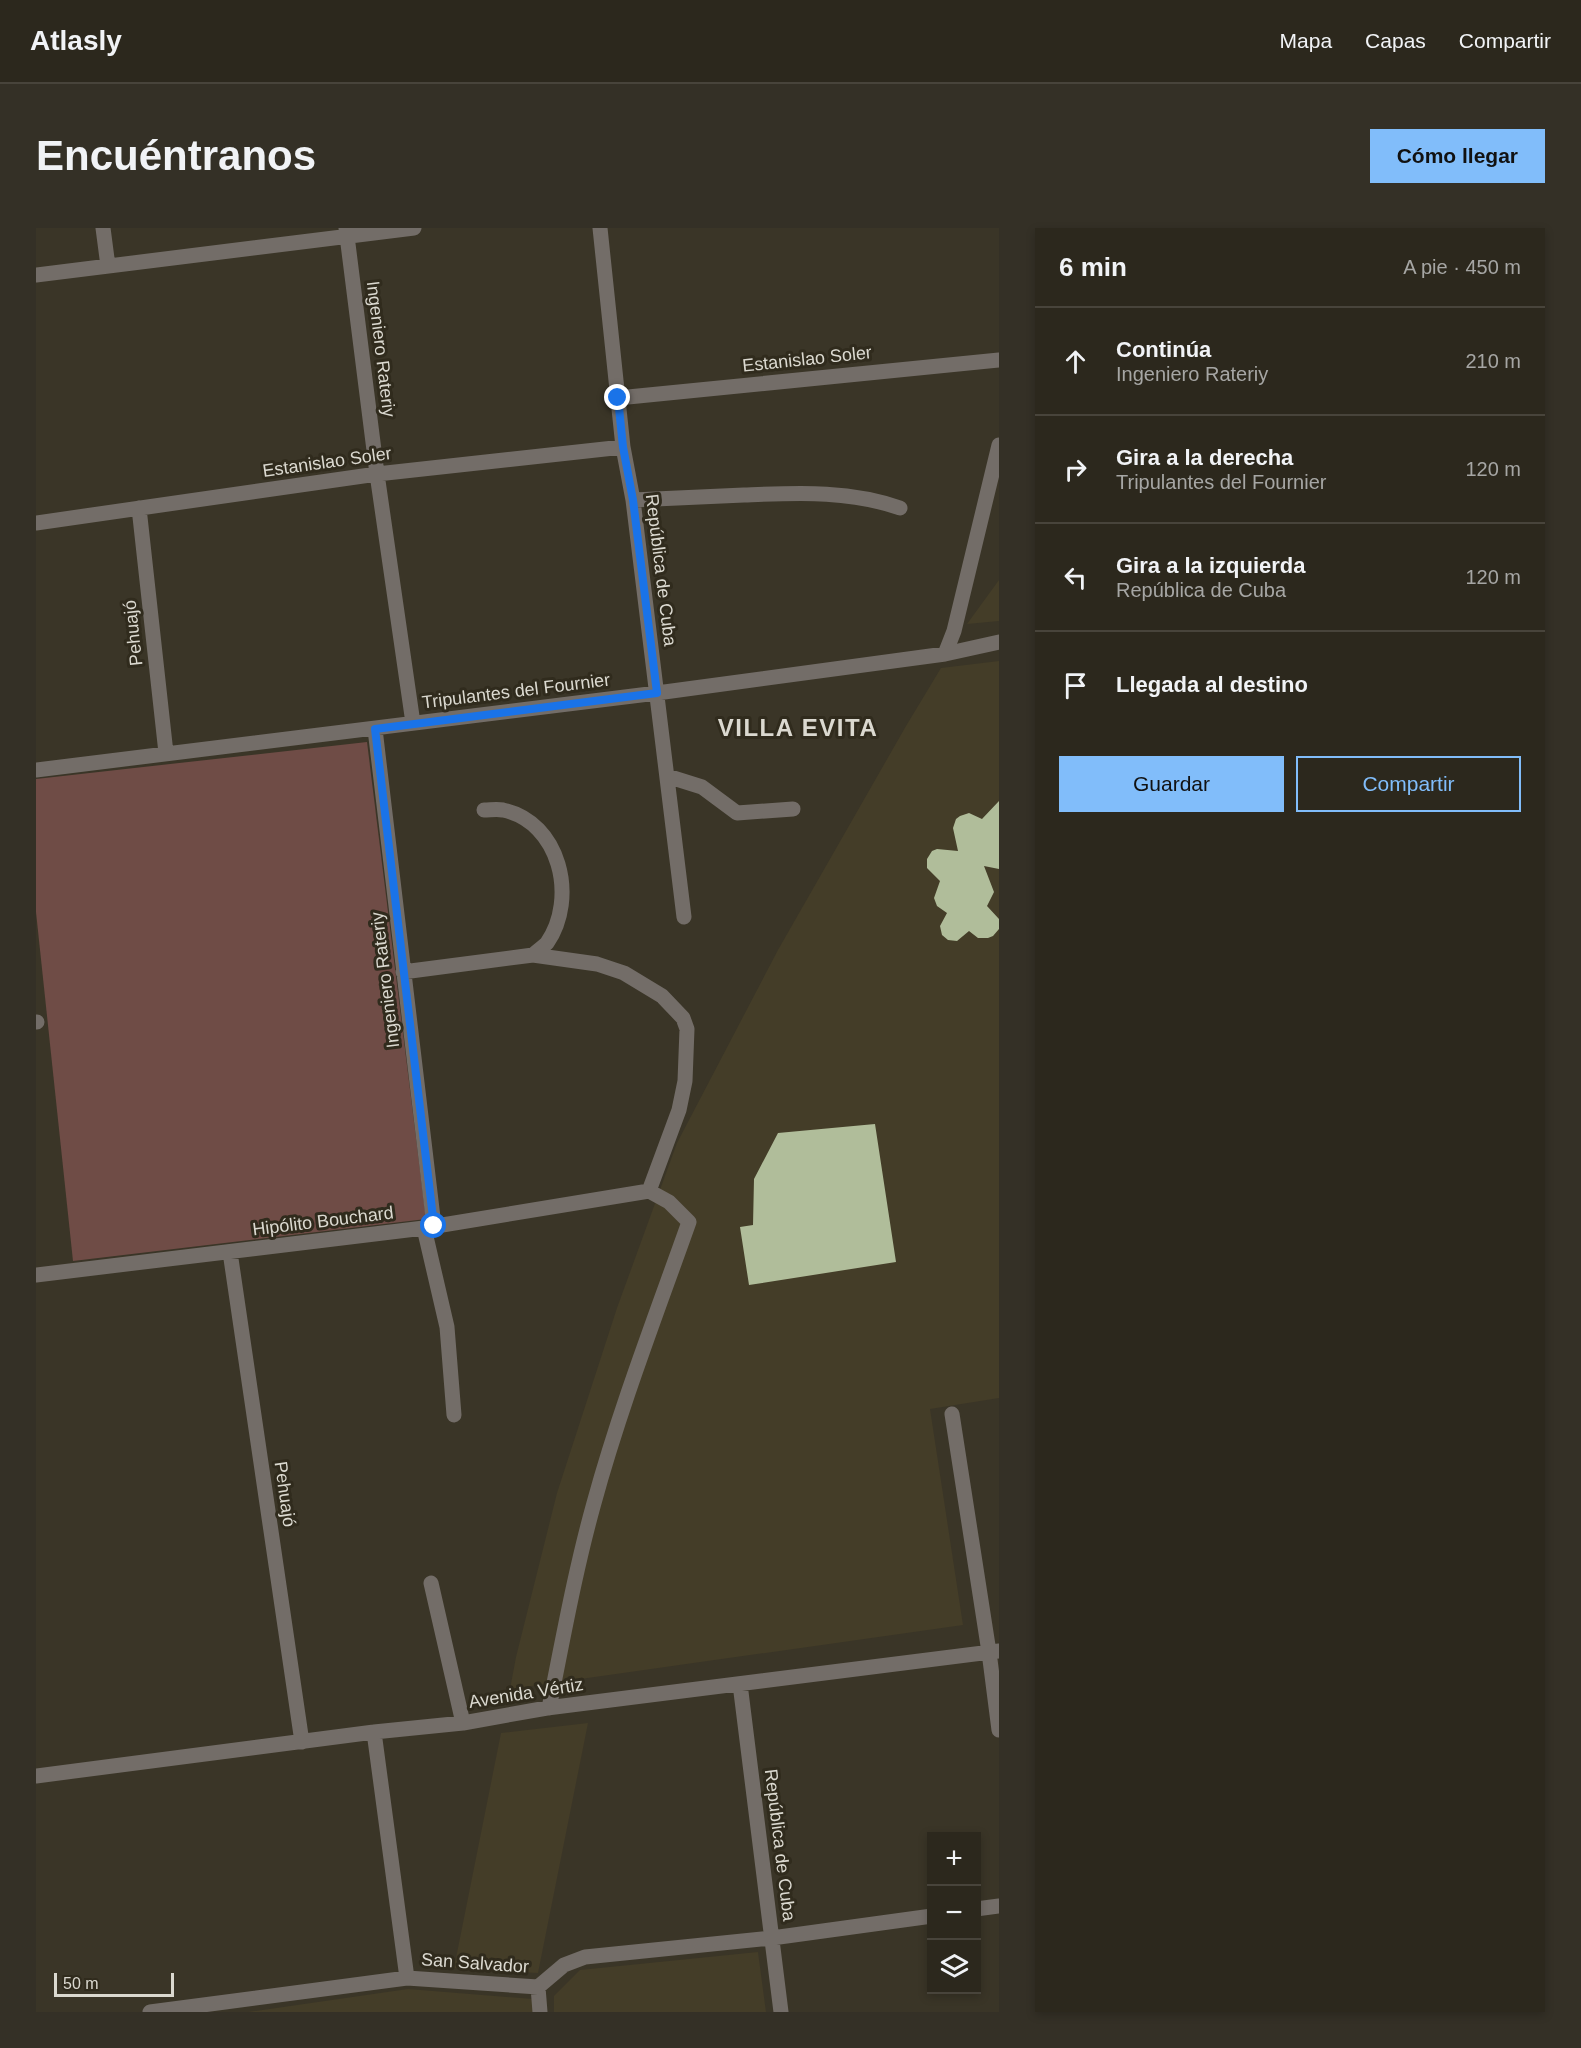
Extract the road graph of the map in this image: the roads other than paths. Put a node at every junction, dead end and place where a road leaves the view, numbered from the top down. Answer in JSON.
{"nodes":[{"id":1,"x":103,"y":228,"type":"edge"},
{"id":2,"x":414,"y":228,"type":"edge"},
{"id":3,"x":600,"y":228,"type":"edge"},
{"id":4,"x":346,"y":232,"type":"edge"},
{"id":5,"x":108,"y":267,"type":"junction"},
{"id":6,"x":36,"y":275,"type":"edge"},
{"id":7,"x":999,"y":360,"type":"edge"},
{"id":8,"x":618,"y":398,"type":"junction"},
{"id":9,"x":999,"y":444,"type":"edge"},
{"id":10,"x":623,"y":447,"type":"junction"},
{"id":11,"x":377,"y":474,"type":"junction"},
{"id":12,"x":633,"y":500,"type":"junction"},
{"id":13,"x":139,"y":508,"type":"junction"},
{"id":14,"x":900,"y":508,"type":"dead end"},
{"id":15,"x":36,"y":522,"type":"edge"},
{"id":16,"x":999,"y":642,"type":"edge"},
{"id":17,"x":945,"y":654,"type":"junction"},
{"id":18,"x":657,"y":693,"type":"junction"},
{"id":19,"x":413,"y":723,"type":"junction"},
{"id":20,"x":375,"y":729,"type":"junction"},
{"id":21,"x":166,"y":753,"type":"junction"},
{"id":22,"x":36,"y":770,"type":"edge"},
{"id":23,"x":667,"y":776,"type":"junction"},
{"id":24,"x":793,"y":809,"type":"dead end"},
{"id":25,"x":484,"y":810,"type":"dead end"},
{"id":26,"x":684,"y":917,"type":"dead end"},
{"id":27,"x":533,"y":955,"type":"junction"},
{"id":28,"x":403,"y":972,"type":"junction"},
{"id":29,"x":649,"y":1191,"type":"junction"},
{"id":30,"x":429,"y":1227,"type":"junction"},
{"id":31,"x":230,"y":1252,"type":"junction"},
{"id":32,"x":36,"y":1275,"type":"edge"},
{"id":33,"x":952,"y":1414,"type":"dead end"},
{"id":34,"x":454,"y":1415,"type":"dead end"},
{"id":35,"x":431,"y":1583,"type":"dead end"},
{"id":36,"x":994,"y":1651,"type":"edge"},
{"id":37,"x":740,"y":1684,"type":"junction"},
{"id":38,"x":549,"y":1708,"type":"junction"},
{"id":39,"x":463,"y":1723,"type":"junction"},
{"id":40,"x":999,"y":1730,"type":"edge"},
{"id":41,"x":374,"y":1732,"type":"junction"},
{"id":42,"x":302,"y":1743,"type":"junction"},
{"id":43,"x":36,"y":1767,"type":"edge"},
{"id":44,"x":58,"y":1773,"type":"junction"},
{"id":45,"x":36,"y":1776,"type":"edge"},
{"id":46,"x":999,"y":1906,"type":"edge"},
{"id":47,"x":981,"y":1909,"type":"edge"},
{"id":48,"x":927,"y":1917,"type":"edge"},
{"id":49,"x":772,"y":1938,"type":"junction"},
{"id":50,"x":407,"y":1978,"type":"junction"},
{"id":51,"x":538,"y":1987,"type":"junction"},
{"id":52,"x":150,"y":2012,"type":"edge"},
{"id":53,"x":540,"y":2012,"type":"edge"},
{"id":54,"x":781,"y":2012,"type":"edge"}],
"edges":[{"from":1,"to":5,"type":"street"},
{"from":2,"to":4,"type":"street"},
{"from":3,"to":8,"type":"street","name":"República de Cuba"},
{"from":4,"to":5,"type":"street"},
{"from":4,"to":11,"type":"street","name":"Ingeniero Rateriy"},
{"from":5,"to":6,"type":"street"},
{"from":7,"to":8,"type":"street","name":"Estanislao Soler"},
{"from":8,"to":10,"type":"street","name":"República de Cuba"},
{"from":9,"to":17,"type":"street"},
{"from":10,"to":11,"type":"street","name":"Estanislao Soler"},
{"from":10,"to":12,"type":"street","name":"República de Cuba"},
{"from":11,"to":13,"type":"street","name":"Estanislao Soler"},
{"from":11,"to":19,"type":"street","name":"Ingeniero Rateriy"},
{"from":12,"to":14,"type":"street"},
{"from":12,"to":18,"type":"street","name":"República de Cuba"},
{"from":13,"to":15,"type":"street","name":"Estanislao Soler"},
{"from":13,"to":21,"type":"street","name":"Pehuajó"},
{"from":16,"to":17,"type":"street","name":"Tripulantes del Fournier"},
{"from":17,"to":18,"type":"street","name":"Tripulantes del Fournier"},
{"from":18,"to":19,"type":"street","name":"Tripulantes del Fournier"},
{"from":18,"to":23,"type":"street","name":"República de Cuba"},
{"from":19,"to":20,"type":"street","name":"Tripulantes del Fournier"},
{"from":20,"to":21,"type":"street","name":"Tripulantes del Fournier"},
{"from":20,"to":28,"type":"street","name":"Ingeniero Rateriy"},
{"from":21,"to":22,"type":"street","name":"Tripulantes del Fournier"},
{"from":23,"to":24,"type":"street"},
{"from":23,"to":26,"type":"street","name":"República de Cuba"},
{"from":25,"to":27,"type":"street"},
{"from":27,"to":28,"type":"street"},
{"from":27,"to":29,"type":"street"},
{"from":28,"to":30,"type":"street","name":"Ingeniero Rateriy"},
{"from":29,"to":30,"type":"street","name":"Hipólito Bouchard"},
{"from":29,"to":38,"type":"street"},
{"from":30,"to":31,"type":"street","name":"Hipólito Bouchard"},
{"from":30,"to":34,"type":"street","name":"Ingeniero Rateriy"},
{"from":31,"to":32,"type":"street","name":"Hipólito Bouchard"},
{"from":31,"to":42,"type":"street","name":"Pehuajó"},
{"from":33,"to":36,"type":"street"},
{"from":35,"to":39,"type":"street"},
{"from":36,"to":37,"type":"street","name":"Avenida Vértiz"},
{"from":36,"to":40,"type":"street"},
{"from":37,"to":38,"type":"street","name":"Avenida Vértiz"},
{"from":37,"to":49,"type":"street","name":"República de Cuba"},
{"from":38,"to":39,"type":"street","name":"Avenida Vértiz"},
{"from":39,"to":41,"type":"street","name":"Avenida Vértiz"},
{"from":41,"to":42,"type":"street","name":"Avenida Vértiz"},
{"from":41,"to":50,"type":"street"},
{"from":42,"to":44,"type":"street","name":"Avenida Vértiz"},
{"from":43,"to":44,"type":"street"},
{"from":44,"to":45,"type":"street","name":"Avenida Vértiz"},
{"from":46,"to":47,"type":"street"},
{"from":48,"to":49,"type":"street","name":"San Salvador"},
{"from":49,"to":51,"type":"street","name":"San Salvador"},
{"from":49,"to":54,"type":"street","name":"República de Cuba"},
{"from":50,"to":51,"type":"street","name":"San Salvador"},
{"from":50,"to":52,"type":"street","name":"San Salvador"},
{"from":51,"to":53,"type":"street"}]}
